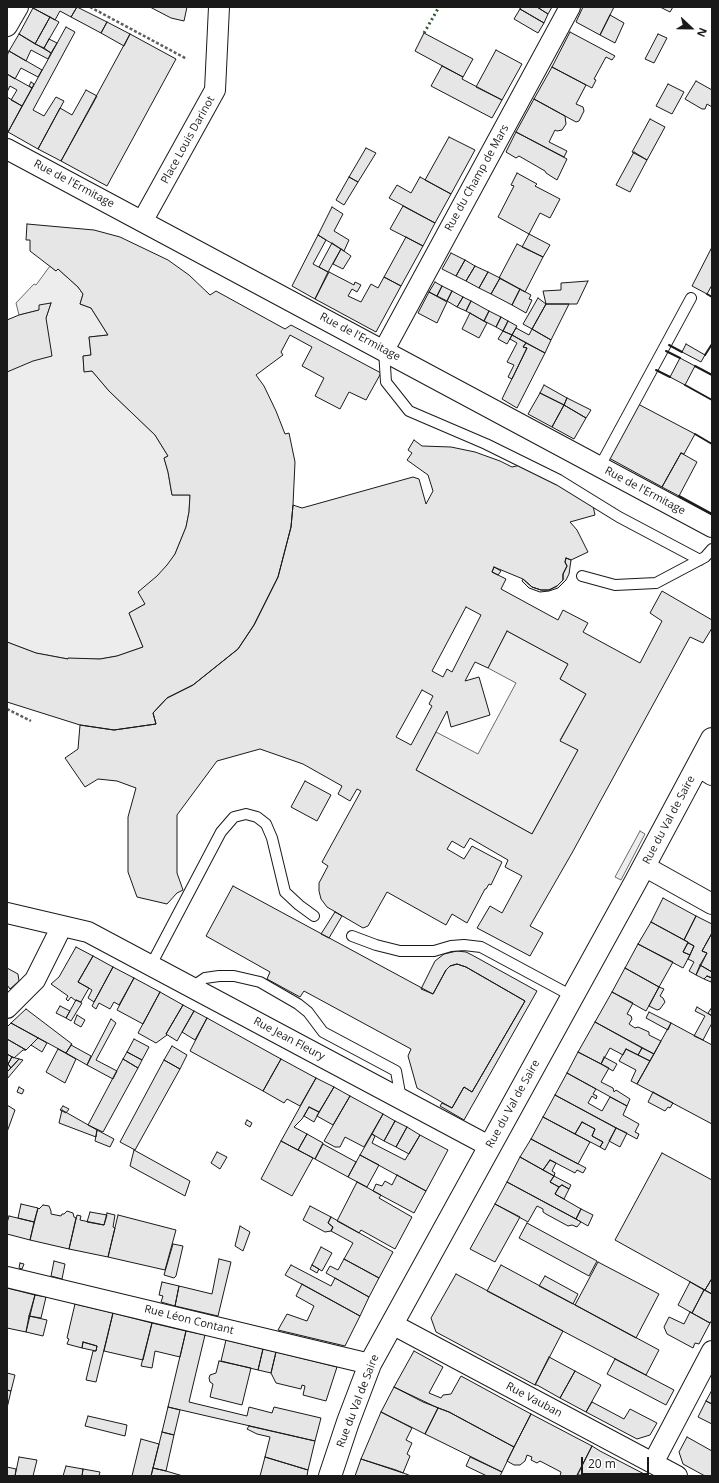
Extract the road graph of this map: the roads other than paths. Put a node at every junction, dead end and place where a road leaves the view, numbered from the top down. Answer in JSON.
{"nodes":[{"id":1,"x":18,"y":7,"type":"edge"},
{"id":2,"x":219,"y":7,"type":"edge"},
{"id":3,"x":570,"y":7,"type":"edge"},
{"id":4,"x":7,"y":26,"type":"edge"},
{"id":5,"x":7,"y":149,"type":"edge"},
{"id":6,"x":142,"y":220,"type":"junction"},
{"id":7,"x":691,"y":298,"type":"dead end"},
{"id":8,"x":384,"y":350,"type":"junction"},
{"id":9,"x":600,"y":466,"type":"junction"},
{"id":10,"x":712,"y":527,"type":"edge"},
{"id":11,"x":708,"y":556,"type":"edge"},
{"id":12,"x":582,"y":576,"type":"dead end"},
{"id":13,"x":712,"y":739,"type":"edge"},
{"id":14,"x":705,"y":770,"type":"edge"},
{"id":15,"x":644,"y":866,"type":"junction"},
{"id":16,"x":712,"y":904,"type":"edge"},
{"id":17,"x":7,"y":913,"type":"edge"},
{"id":18,"x":314,"y":916,"type":"dead end"},
{"id":19,"x":62,"y":926,"type":"junction"},
{"id":20,"x":352,"y":936,"type":"dead end"},
{"id":21,"x":151,"y":965,"type":"junction"},
{"id":22,"x":192,"y":987,"type":"junction"},
{"id":23,"x":572,"y":996,"type":"junction"},
{"id":24,"x":7,"y":1008,"type":"edge"},
{"id":25,"x":401,"y":1099,"type":"junction"},
{"id":26,"x":490,"y":1146,"type":"junction"},
{"id":27,"x":7,"y":1276,"type":"edge"},
{"id":28,"x":392,"y":1324,"type":"junction"},
{"id":29,"x":712,"y":1351,"type":"edge"},
{"id":30,"x":370,"y":1364,"type":"junction"},
{"id":31,"x":653,"y":1463,"type":"junction"},
{"id":32,"x":330,"y":1476,"type":"edge"},
{"id":33,"x":677,"y":1476,"type":"edge"}],
"edges":[{"from":1,"to":4,"type":"street"},
{"from":2,"to":6,"type":"street","name":"Place Louis Darinot"},
{"from":3,"to":8,"type":"street","name":"Rue du Champ de Mars"},
{"from":5,"to":6,"type":"street","name":"Rue de l'Ermitage"},
{"from":6,"to":8,"type":"street","name":"Rue de l'Ermitage"},
{"from":7,"to":9,"type":"lane"},
{"from":8,"to":9,"type":"street","name":"Rue de l'Ermitage"},
{"from":8,"to":11,"type":"lane"},
{"from":9,"to":10,"type":"street","name":"Rue de l'Ermitage"},
{"from":11,"to":12,"type":"lane"},
{"from":13,"to":14,"type":"main road","name":"Rue du Val de Saire"},
{"from":14,"to":15,"type":"main road","name":"Rue du Val de Saire"},
{"from":15,"to":16,"type":"street"},
{"from":15,"to":23,"type":"main road","name":"Rue du Val de Saire"},
{"from":17,"to":19,"type":"street","name":"Rue Jean Fleury"},
{"from":18,"to":21,"type":"lane"},
{"from":19,"to":21,"type":"street","name":"Rue Jean Fleury"},
{"from":19,"to":24,"type":"street"},
{"from":20,"to":23,"type":"lane"},
{"from":21,"to":22,"type":"street","name":"Rue Jean Fleury"},
{"from":22,"to":25,"type":"street","name":"Rue Jean Fleury"},
{"from":22,"to":25,"type":"lane"},
{"from":23,"to":26,"type":"main road","name":"Rue du Val de Saire"},
{"from":25,"to":26,"type":"street","name":"Rue Jean Fleury"},
{"from":26,"to":28,"type":"main road","name":"Rue du Val de Saire"},
{"from":27,"to":30,"type":"street","name":"Rue Léon Contant"},
{"from":28,"to":30,"type":"main road","name":"Rue du Val de Saire"},
{"from":28,"to":31,"type":"street","name":"Rue Vauban"},
{"from":29,"to":31,"type":"street"},
{"from":30,"to":32,"type":"main road","name":"Rue du Val de Saire"},
{"from":31,"to":33,"type":"street","name":"Rue Vauban"}]}
